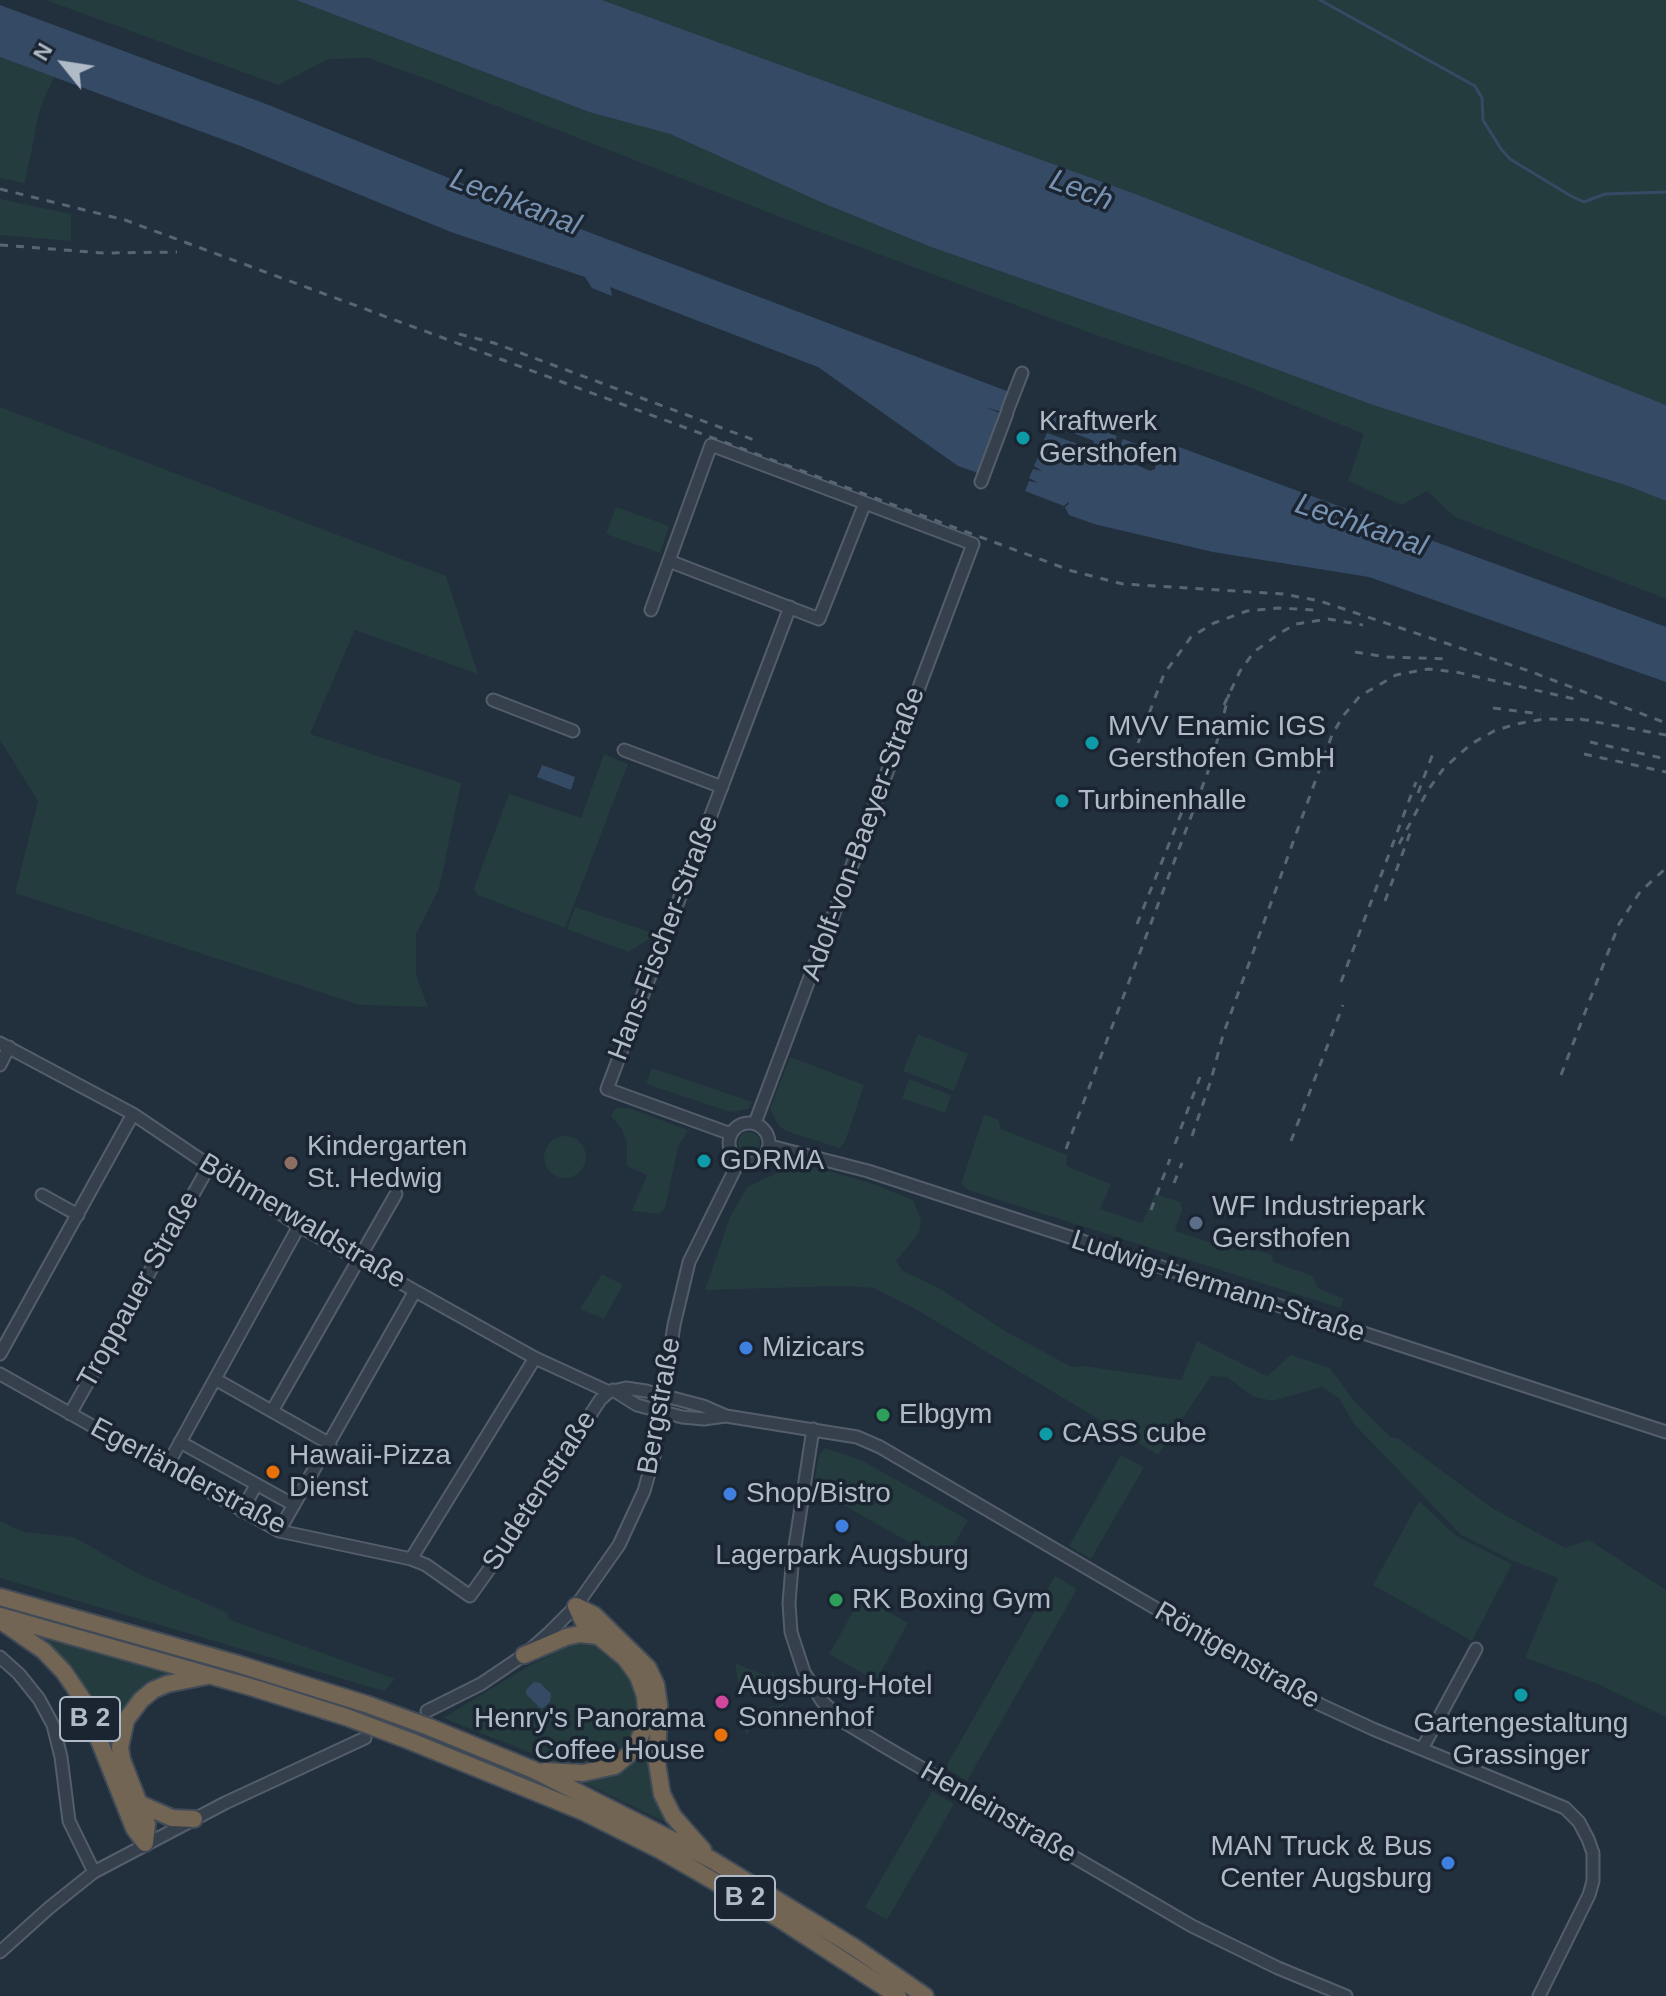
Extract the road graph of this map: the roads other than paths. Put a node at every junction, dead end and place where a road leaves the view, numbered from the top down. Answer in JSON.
{"nodes":[{"id":1,"x":1022,"y":373,"type":"dead end"},
{"id":2,"x":981,"y":482,"type":"dead end"},
{"id":3,"x":865,"y":503,"type":"junction"},
{"id":4,"x":669,"y":561,"type":"junction"},
{"id":5,"x":790,"y":607,"type":"junction"},
{"id":6,"x":651,"y":610,"type":"dead end"},
{"id":7,"x":493,"y":700,"type":"dead end"},
{"id":8,"x":573,"y":731,"type":"dead end"},
{"id":9,"x":624,"y":750,"type":"dead end"},
{"id":10,"x":722,"y":787,"type":"junction"},
{"id":11,"x":4,"y":1045,"type":"edge"},
{"id":12,"x":0,"y":1065,"type":"edge"},
{"id":13,"x":133,"y":1114,"type":"junction"},
{"id":14,"x":755,"y":1123,"type":"junction"},
{"id":15,"x":731,"y":1134,"type":"junction"},
{"id":16,"x":770,"y":1146,"type":"junction"},
{"id":17,"x":739,"y":1161,"type":"junction"},
{"id":18,"x":209,"y":1166,"type":"junction"},
{"id":19,"x":396,"y":1194,"type":"dead end"},
{"id":20,"x":42,"y":1195,"type":"dead end"},
{"id":21,"x":78,"y":1215,"type":"junction"},
{"id":22,"x":299,"y":1226,"type":"junction"},
{"id":23,"x":357,"y":1259,"type":"junction"},
{"id":24,"x":415,"y":1291,"type":"junction"},
{"id":25,"x":0,"y":1354,"type":"edge"},
{"id":26,"x":535,"y":1358,"type":"junction"},
{"id":27,"x":0,"y":1374,"type":"edge"},
{"id":28,"x":215,"y":1379,"type":"junction"},
{"id":29,"x":611,"y":1391,"type":"junction"},
{"id":30,"x":665,"y":1396,"type":"junction"},
{"id":31,"x":272,"y":1411,"type":"junction"},
{"id":32,"x":663,"y":1413,"type":"junction"},
{"id":33,"x":70,"y":1414,"type":"junction"},
{"id":34,"x":726,"y":1416,"type":"junction"},
{"id":35,"x":813,"y":1429,"type":"junction"},
{"id":36,"x":1666,"y":1432,"type":"edge"},
{"id":37,"x":180,"y":1442,"type":"junction"},
{"id":38,"x":330,"y":1444,"type":"junction"},
{"id":39,"x":166,"y":1468,"type":"junction"},
{"id":40,"x":256,"y":1485,"type":"junction"},
{"id":41,"x":294,"y":1505,"type":"junction"},
{"id":42,"x":242,"y":1511,"type":"junction"},
{"id":43,"x":279,"y":1531,"type":"junction"},
{"id":44,"x":411,"y":1559,"type":"junction"},
{"id":45,"x":470,"y":1596,"type":"joint"},
{"id":46,"x":0,"y":1597,"type":"edge"},
{"id":47,"x":576,"y":1606,"type":"junction"},
{"id":48,"x":0,"y":1618,"type":"edge"},
{"id":49,"x":598,"y":1636,"type":"junction"},
{"id":50,"x":1476,"y":1649,"type":"dead end"},
{"id":51,"x":524,"y":1655,"type":"junction"},
{"id":52,"x":0,"y":1657,"type":"edge"},
{"id":53,"x":209,"y":1675,"type":"junction"},
{"id":54,"x":428,"y":1719,"type":"junction"},
{"id":55,"x":365,"y":1738,"type":"dead end"},
{"id":56,"x":1422,"y":1749,"type":"junction"},
{"id":57,"x":534,"y":1770,"type":"junction"},
{"id":58,"x":138,"y":1803,"type":"junction"},
{"id":59,"x":194,"y":1819,"type":"junction"},
{"id":60,"x":145,"y":1843,"type":"junction"},
{"id":61,"x":712,"y":1860,"type":"junction"},
{"id":62,"x":94,"y":1872,"type":"junction"},
{"id":63,"x":1,"y":1952,"type":"edge"},
{"id":64,"x":898,"y":1996,"type":"edge"},
{"id":65,"x":925,"y":1996,"type":"edge"},
{"id":66,"x":1346,"y":1996,"type":"edge"},
{"id":67,"x":1539,"y":1996,"type":"edge"}],
"edges":[{"from":1,"to":2,"type":"street"},
{"from":3,"to":4,"type":"street"},
{"from":3,"to":5,"type":"street"},
{"from":3,"to":14,"type":"street","name":"Adolf-von-Baeyer-Straße"},
{"from":4,"to":5,"type":"street"},
{"from":4,"to":6,"type":"street"},
{"from":5,"to":10,"type":"street","name":"Hans-Fischer-Straße"},
{"from":7,"to":8,"type":"street"},
{"from":9,"to":10,"type":"street","name":"Hans-Fischer-Straße"},
{"from":10,"to":15,"type":"street","name":"Hans-Fischer-Straße"},
{"from":11,"to":12,"type":"street"},
{"from":11,"to":13,"type":"street","name":"Böhmerwaldstraße"},
{"from":13,"to":18,"type":"street","name":"Böhmerwaldstraße"},
{"from":13,"to":21,"type":"street"},
{"from":14,"to":15,"type":"street"},
{"from":14,"to":16,"type":"street"},
{"from":15,"to":17,"type":"street"},
{"from":16,"to":17,"type":"street"},
{"from":16,"to":36,"type":"street","name":"Ludwig-Hermann-Straße"},
{"from":17,"to":30,"type":"street","name":"Bergstraße"},
{"from":18,"to":22,"type":"street","name":"Böhmerwaldstraße"},
{"from":18,"to":33,"type":"street","name":"Troppauer Straße"},
{"from":19,"to":23,"type":"street"},
{"from":20,"to":21,"type":"street"},
{"from":21,"to":25,"type":"street"},
{"from":22,"to":23,"type":"street","name":"Böhmerwaldstraße"},
{"from":22,"to":28,"type":"street"},
{"from":23,"to":24,"type":"street","name":"Böhmerwaldstraße"},
{"from":23,"to":31,"type":"street"},
{"from":24,"to":26,"type":"street","name":"Böhmerwaldstraße"},
{"from":24,"to":38,"type":"street"},
{"from":26,"to":29,"type":"street","name":"Böhmerwaldstraße"},
{"from":26,"to":44,"type":"street"},
{"from":27,"to":33,"type":"street","name":"Egerländerstraße"},
{"from":28,"to":31,"type":"street"},
{"from":28,"to":37,"type":"street"},
{"from":29,"to":30,"type":"street","name":"Sudetenstraße"},
{"from":29,"to":32,"type":"street","name":"Sudetenstraße"},
{"from":29,"to":45,"type":"street","name":"Sudetenstraße"},
{"from":30,"to":32,"type":"street","name":"Bergstraße"},
{"from":30,"to":34,"type":"street","name":"Röntgenstraße"},
{"from":31,"to":38,"type":"street"},
{"from":32,"to":34,"type":"street","name":"Röntgenstraße"},
{"from":32,"to":47,"type":"street","name":"Bergstraße"},
{"from":33,"to":39,"type":"street","name":"Egerländerstraße"},
{"from":34,"to":35,"type":"street","name":"Röntgenstraße"},
{"from":35,"to":56,"type":"street","name":"Röntgenstraße"},
{"from":35,"to":66,"type":"street","name":"Henleinstraße"},
{"from":37,"to":39,"type":"street"},
{"from":37,"to":40,"type":"street"},
{"from":38,"to":41,"type":"street"},
{"from":39,"to":42,"type":"street","name":"Egerländerstraße"},
{"from":40,"to":41,"type":"street"},
{"from":40,"to":42,"type":"street"},
{"from":41,"to":43,"type":"street"},
{"from":42,"to":43,"type":"street","name":"Egerländerstraße"},
{"from":43,"to":44,"type":"street","name":"Egerländerstraße"},
{"from":44,"to":45,"type":"street","name":"Egerländerstraße"},
{"from":46,"to":54,"type":"highway","number":"B 2","bridge":true},
{"from":47,"to":49,"type":"highway","number":"B 2"},
{"from":47,"to":51,"type":"street","name":"Bergstraße"},
{"from":47,"to":61,"type":"highway","number":"B 2"},
{"from":48,"to":53,"type":"highway","number":"B 2"},
{"from":48,"to":60,"type":"highway","number":"B 2"},
{"from":49,"to":51,"type":"highway"},
{"from":49,"to":57,"type":"highway","number":"B 2"},
{"from":50,"to":56,"type":"street"},
{"from":51,"to":54,"type":"street","name":"Bergstraße"},
{"from":52,"to":62,"type":"street"},
{"from":53,"to":58,"type":"highway","number":"B 2"},
{"from":53,"to":64,"type":"highway","number":"B 2","bridge":true},
{"from":54,"to":57,"type":"highway","number":"B 2"},
{"from":55,"to":59,"type":"street"},
{"from":56,"to":67,"type":"street","name":"Röntgenstraße"},
{"from":57,"to":61,"type":"highway","number":"B 2"},
{"from":58,"to":59,"type":"highway"},
{"from":58,"to":60,"type":"highway","number":"B 2"},
{"from":59,"to":60,"type":"street"},
{"from":60,"to":62,"type":"street"},
{"from":61,"to":65,"type":"highway","number":"B 2"},
{"from":62,"to":63,"type":"street"}]}
